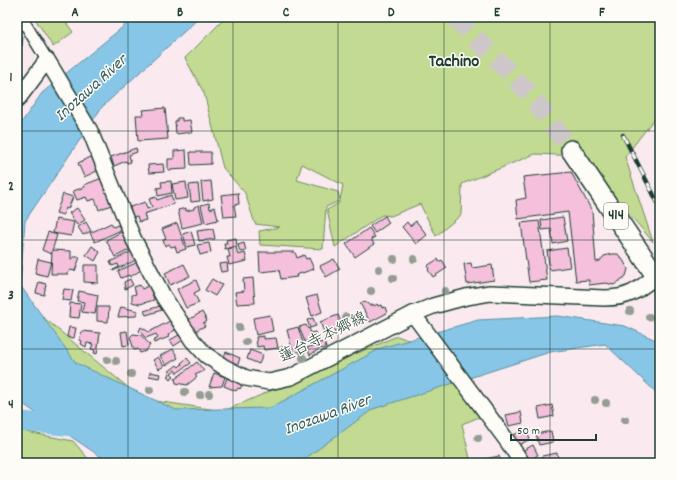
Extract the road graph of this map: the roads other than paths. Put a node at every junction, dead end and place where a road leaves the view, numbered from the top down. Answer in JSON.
{"nodes":[{"id":1,"x":21,"y":17,"type":"edge"},
{"id":2,"x":50,"y":65,"type":"junction"},
{"id":3,"x":17,"y":100,"type":"edge"},
{"id":4,"x":571,"y":150,"type":"tunnel mouth"},
{"id":5,"x":658,"y":279,"type":"edge"},
{"id":6,"x":413,"y":314,"type":"junction"},
{"id":7,"x":522,"y":463,"type":"edge"}],
"edges":[{"from":1,"to":2,"type":"street"},
{"from":2,"to":3,"type":"main road"},
{"from":2,"to":6,"type":"main road","name":"蓮台寺本郷線"},
{"from":4,"to":5,"type":"highway","number":"414"},
{"from":5,"to":6,"type":"main road","name":"蓮台寺本郷線"},
{"from":6,"to":7,"type":"main road"}]}
